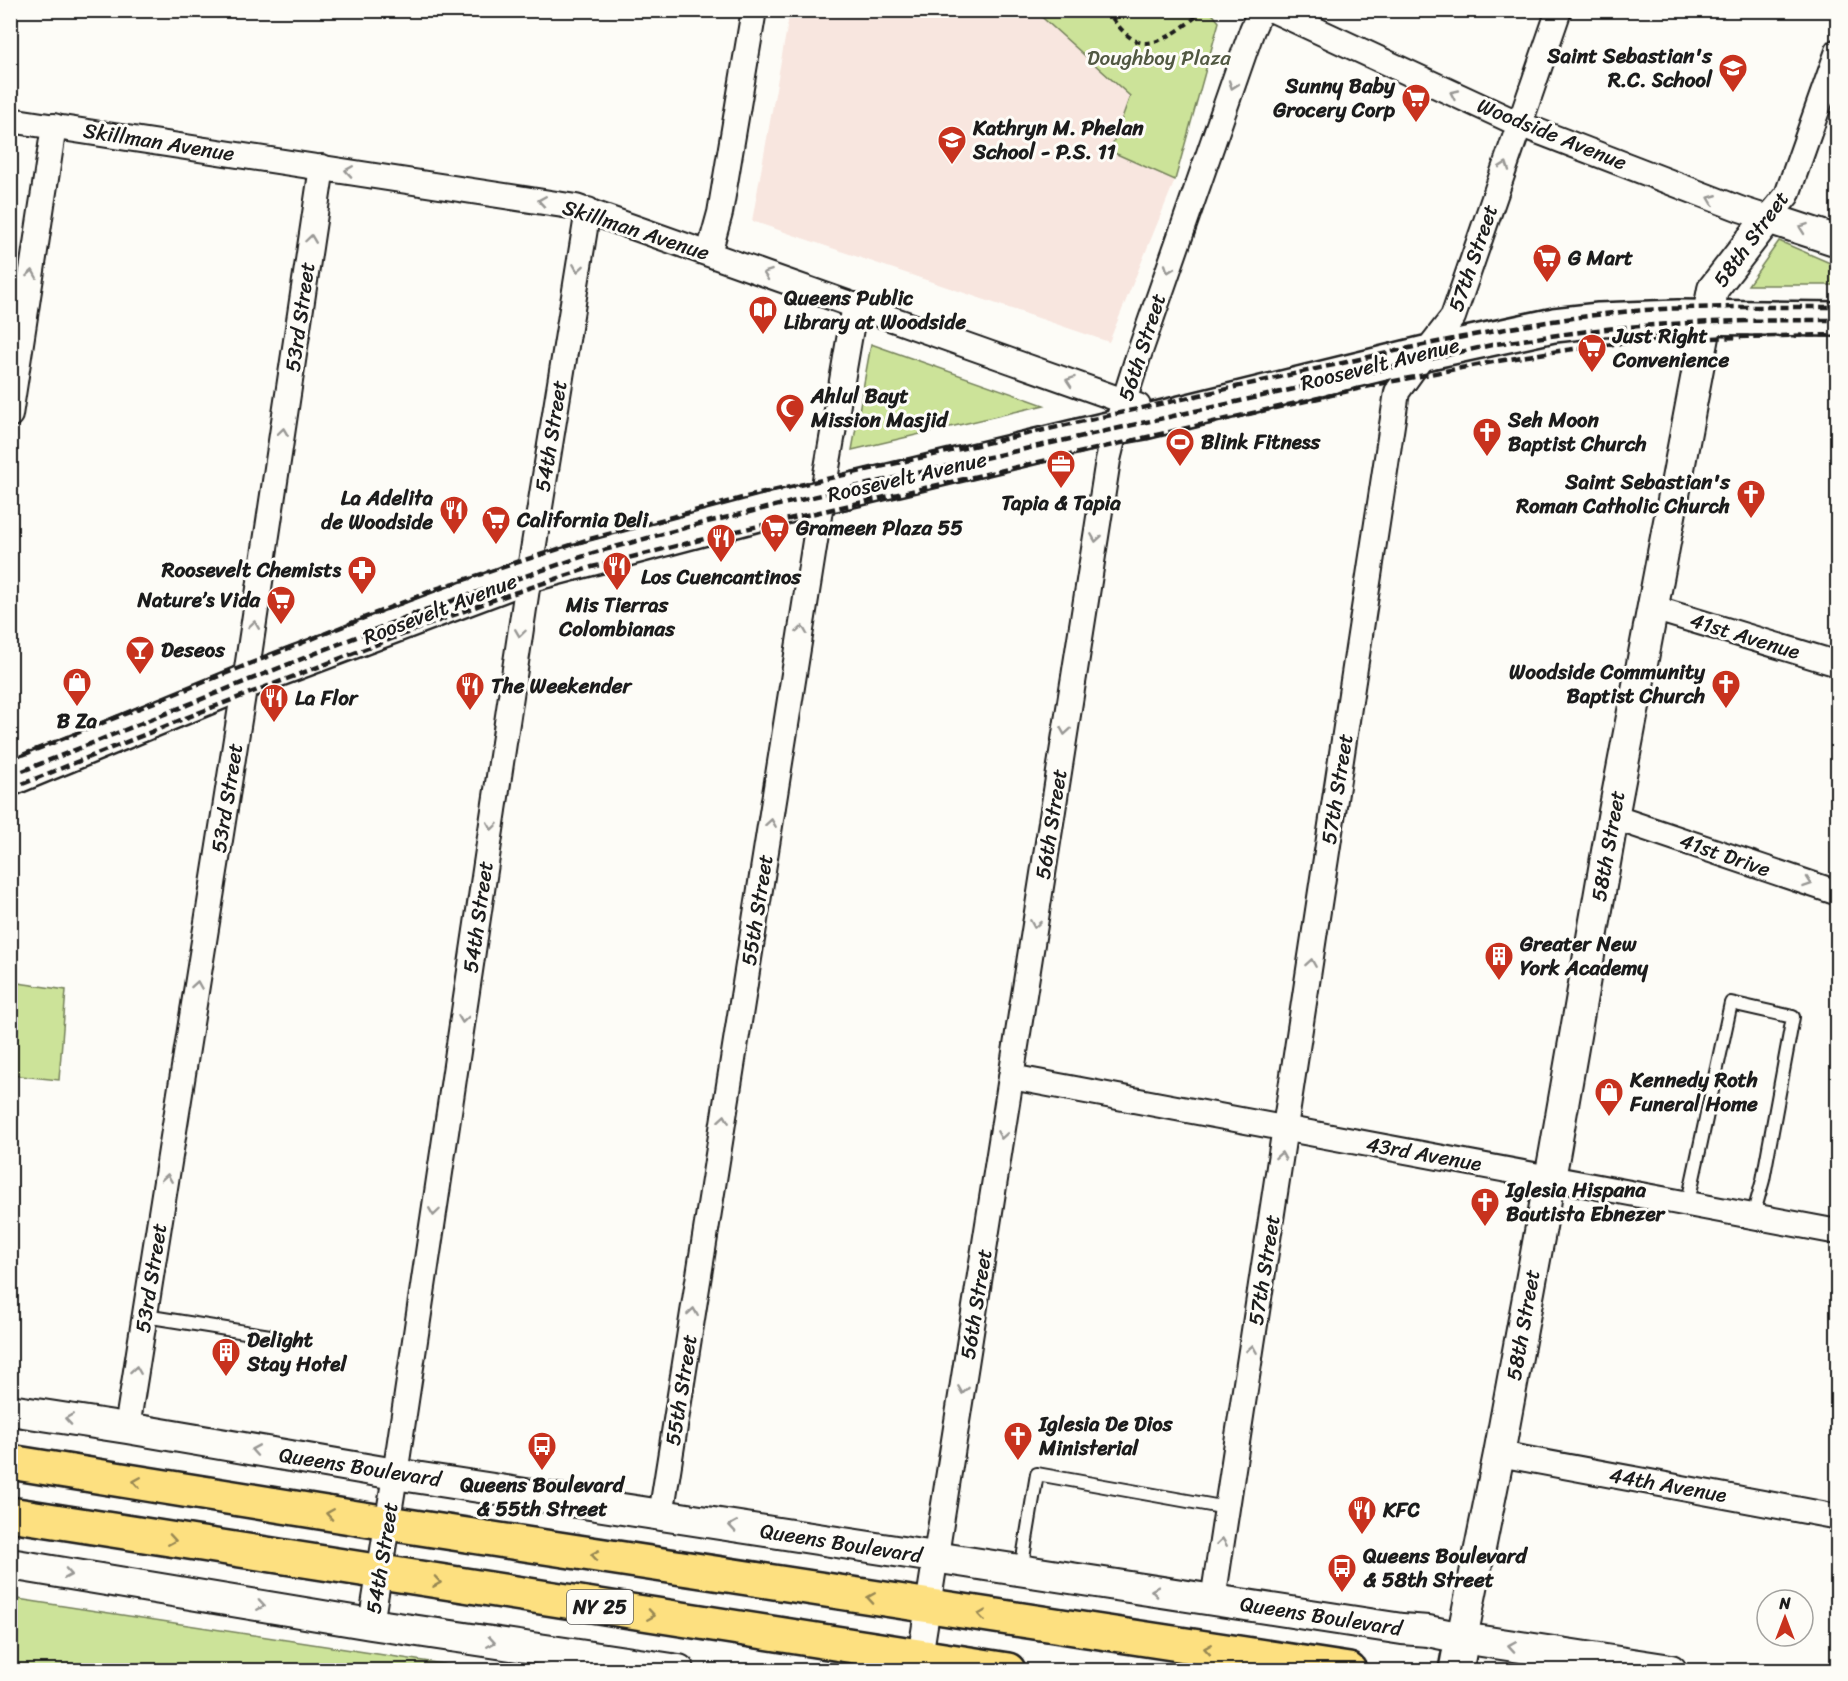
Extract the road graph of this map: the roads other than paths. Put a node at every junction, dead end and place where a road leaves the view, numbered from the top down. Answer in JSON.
{"nodes":[{"id":1,"x":754,"y":10,"type":"edge"},
{"id":2,"x":1261,"y":10,"type":"edge"},
{"id":3,"x":1273,"y":10,"type":"edge"},
{"id":4,"x":1559,"y":10,"type":"edge"},
{"id":5,"x":1838,"y":51,"type":"edge"},
{"id":6,"x":10,"y":120,"type":"edge"},
{"id":7,"x":1520,"y":124,"type":"junction"},
{"id":8,"x":54,"y":126,"type":"junction"},
{"id":9,"x":322,"y":167,"type":"junction"},
{"id":10,"x":588,"y":210,"type":"junction"},
{"id":11,"x":1768,"y":218,"type":"junction"},
{"id":12,"x":1838,"y":241,"type":"edge"},
{"id":13,"x":709,"y":253,"type":"junction"},
{"id":14,"x":855,"y":305,"type":"junction"},
{"id":15,"x":1708,"y":317,"type":"junction"},
{"id":16,"x":1838,"y":319,"type":"edge"},
{"id":17,"x":1425,"y":353,"type":"junction"},
{"id":18,"x":1120,"y":414,"type":"junction"},
{"id":19,"x":10,"y":415,"type":"edge"},
{"id":20,"x":822,"y":497,"type":"junction"},
{"id":21,"x":529,"y":575,"type":"junction"},
{"id":22,"x":1653,"y":608,"type":"junction"},
{"id":23,"x":1838,"y":664,"type":"edge"},
{"id":24,"x":245,"y":682,"type":"junction"},
{"id":25,"x":10,"y":779,"type":"edge"},
{"id":26,"x":1613,"y":817,"type":"junction"},
{"id":27,"x":1838,"y":893,"type":"edge"},
{"id":28,"x":1011,"y":1077,"type":"junction"},
{"id":29,"x":1285,"y":1129,"type":"junction"},
{"id":30,"x":1550,"y":1177,"type":"junction"},
{"id":31,"x":1688,"y":1202,"type":"junction"},
{"id":32,"x":1754,"y":1216,"type":"junction"},
{"id":33,"x":1838,"y":1232,"type":"edge"},
{"id":34,"x":145,"y":1316,"type":"junction"},
{"id":35,"x":270,"y":1336,"type":"dead end"},
{"id":36,"x":10,"y":1410,"type":"edge"},
{"id":37,"x":127,"y":1428,"type":"junction"},
{"id":38,"x":1499,"y":1454,"type":"junction"},
{"id":39,"x":10,"y":1462,"type":"edge"},
{"id":40,"x":395,"y":1474,"type":"junction"},
{"id":41,"x":1227,"y":1508,"type":"junction"},
{"id":42,"x":10,"y":1514,"type":"edge"},
{"id":43,"x":661,"y":1515,"type":"junction"},
{"id":44,"x":1838,"y":1516,"type":"edge"},
{"id":45,"x":387,"y":1523,"type":"junction"},
{"id":46,"x":936,"y":1558,"type":"junction"},
{"id":47,"x":10,"y":1564,"type":"edge"},
{"id":48,"x":1021,"y":1570,"type":"junction"},
{"id":49,"x":379,"y":1573,"type":"junction"},
{"id":50,"x":1213,"y":1599,"type":"junction"},
{"id":51,"x":928,"y":1607,"type":"junction"},
{"id":52,"x":371,"y":1624,"type":"junction"},
{"id":53,"x":1462,"y":1638,"type":"junction"},
{"id":54,"x":920,"y":1657,"type":"junction"},
{"id":55,"x":679,"y":1671,"type":"edge"},
{"id":56,"x":1008,"y":1671,"type":"edge"},
{"id":57,"x":1349,"y":1671,"type":"edge"},
{"id":58,"x":1456,"y":1671,"type":"edge"},
{"id":59,"x":1671,"y":1671,"type":"edge"}],
"edges":[{"from":1,"to":13,"type":"street"},
{"from":2,"to":18,"type":"street","name":"56th Street","one_way":true},
{"from":7,"to":3,"type":"street","name":"Woodside Avenue","one_way":true},
{"from":4,"to":7,"type":"street","name":"57th Street"},
{"from":5,"to":11,"type":"street","name":"58th Street"},
{"from":6,"to":8,"type":"street","name":"Skillman Avenue"},
{"from":11,"to":7,"type":"street","name":"Woodside Avenue","one_way":true},
{"from":17,"to":7,"type":"street","name":"57th Street","one_way":true},
{"from":8,"to":9,"type":"street","name":"Skillman Avenue"},
{"from":19,"to":8,"type":"street","one_way":true},
{"from":10,"to":9,"type":"street","name":"Skillman Avenue","one_way":true},
{"from":24,"to":9,"type":"street","name":"53rd Street","one_way":true},
{"from":10,"to":13,"type":"street","name":"Skillman Avenue"},
{"from":10,"to":21,"type":"street","name":"54th Street","one_way":true},
{"from":12,"to":11,"type":"street","name":"Woodside Avenue","one_way":true},
{"from":11,"to":15,"type":"street","name":"58th Street"},
{"from":14,"to":13,"type":"street","name":"Skillman Avenue","one_way":true},
{"from":18,"to":14,"type":"street","name":"Skillman Avenue","one_way":true},
{"from":14,"to":20,"type":"street","name":"55th Street"},
{"from":15,"to":16,"type":"main road","name":"Roosevelt Avenue"},
{"from":15,"to":17,"type":"main road","name":"Roosevelt Avenue"},
{"from":15,"to":22,"type":"street","name":"58th Street"},
{"from":17,"to":18,"type":"main road","name":"Roosevelt Avenue"},
{"from":29,"to":17,"type":"street","name":"57th Street","one_way":true},
{"from":18,"to":20,"type":"main road","name":"Roosevelt Avenue"},
{"from":18,"to":28,"type":"street","name":"56th Street","one_way":true},
{"from":20,"to":21,"type":"main road","name":"Roosevelt Avenue"},
{"from":43,"to":20,"type":"street","name":"55th Street","one_way":true},
{"from":21,"to":24,"type":"main road","name":"Roosevelt Avenue"},
{"from":21,"to":40,"type":"street","name":"54th Street","one_way":true},
{"from":22,"to":23,"type":"street","name":"41st Avenue"},
{"from":22,"to":26,"type":"street","name":"58th Street"},
{"from":24,"to":25,"type":"main road","name":"Roosevelt Avenue"},
{"from":34,"to":24,"type":"street","name":"53rd Street","one_way":true},
{"from":26,"to":27,"type":"street","name":"41st Drive","one_way":true},
{"from":26,"to":30,"type":"street","name":"58th Street"},
{"from":28,"to":29,"type":"street","name":"43rd Avenue"},
{"from":28,"to":46,"type":"street","name":"56th Street","one_way":true},
{"from":29,"to":30,"type":"street","name":"43rd Avenue"},
{"from":41,"to":29,"type":"street","name":"57th Street","one_way":true},
{"from":30,"to":31,"type":"street","name":"43rd Avenue"},
{"from":30,"to":38,"type":"street","name":"58th Street"},
{"from":31,"to":32,"type":"street","name":"43rd Avenue"},
{"from":31,"to":32,"type":"lane"},
{"from":32,"to":33,"type":"street","name":"43rd Avenue"},
{"from":34,"to":35,"type":"lane"},
{"from":37,"to":34,"type":"street","name":"53rd Street","one_way":true},
{"from":37,"to":36,"type":"street","name":"Queens Boulevard","one_way":true},
{"from":40,"to":37,"type":"street","name":"Queens Boulevard","one_way":true},
{"from":38,"to":44,"type":"street","name":"44th Avenue"},
{"from":38,"to":53,"type":"street","name":"58th Street"},
{"from":45,"to":39,"type":"main road","number":"NY 25","one_way":true},
{"from":40,"to":43,"type":"street","name":"Queens Boulevard"},
{"from":40,"to":45,"type":"street","name":"54th Street"},
{"from":41,"to":48,"type":"lane"},
{"from":50,"to":41,"type":"street","name":"57th Street","one_way":true},
{"from":42,"to":49,"type":"main road","number":"NY 25","one_way":true},
{"from":46,"to":43,"type":"street","name":"Queens Boulevard","one_way":true},
{"from":45,"to":49,"type":"street","name":"54th Street"},
{"from":51,"to":45,"type":"main road","number":"NY 25","one_way":true},
{"from":46,"to":48,"type":"street","name":"Queens Boulevard"},
{"from":46,"to":51,"type":"street","name":"56th Street"},
{"from":47,"to":52,"type":"street","one_way":true},
{"from":50,"to":48,"type":"street","name":"Queens Boulevard","one_way":true},
{"from":49,"to":52,"type":"street","name":"54th Street"},
{"from":49,"to":54,"type":"main road","number":"NY 25","one_way":true},
{"from":50,"to":53,"type":"street","name":"Queens Boulevard"},
{"from":51,"to":54,"type":"street","name":"56th Street"},
{"from":57,"to":51,"type":"main road","number":"NY 25","one_way":true},
{"from":52,"to":55,"type":"street","one_way":true},
{"from":53,"to":58,"type":"main road","name":"58th Street"},
{"from":59,"to":53,"type":"street","name":"Queens Boulevard","one_way":true},
{"from":54,"to":56,"type":"main road","number":"NY 25"}]}
